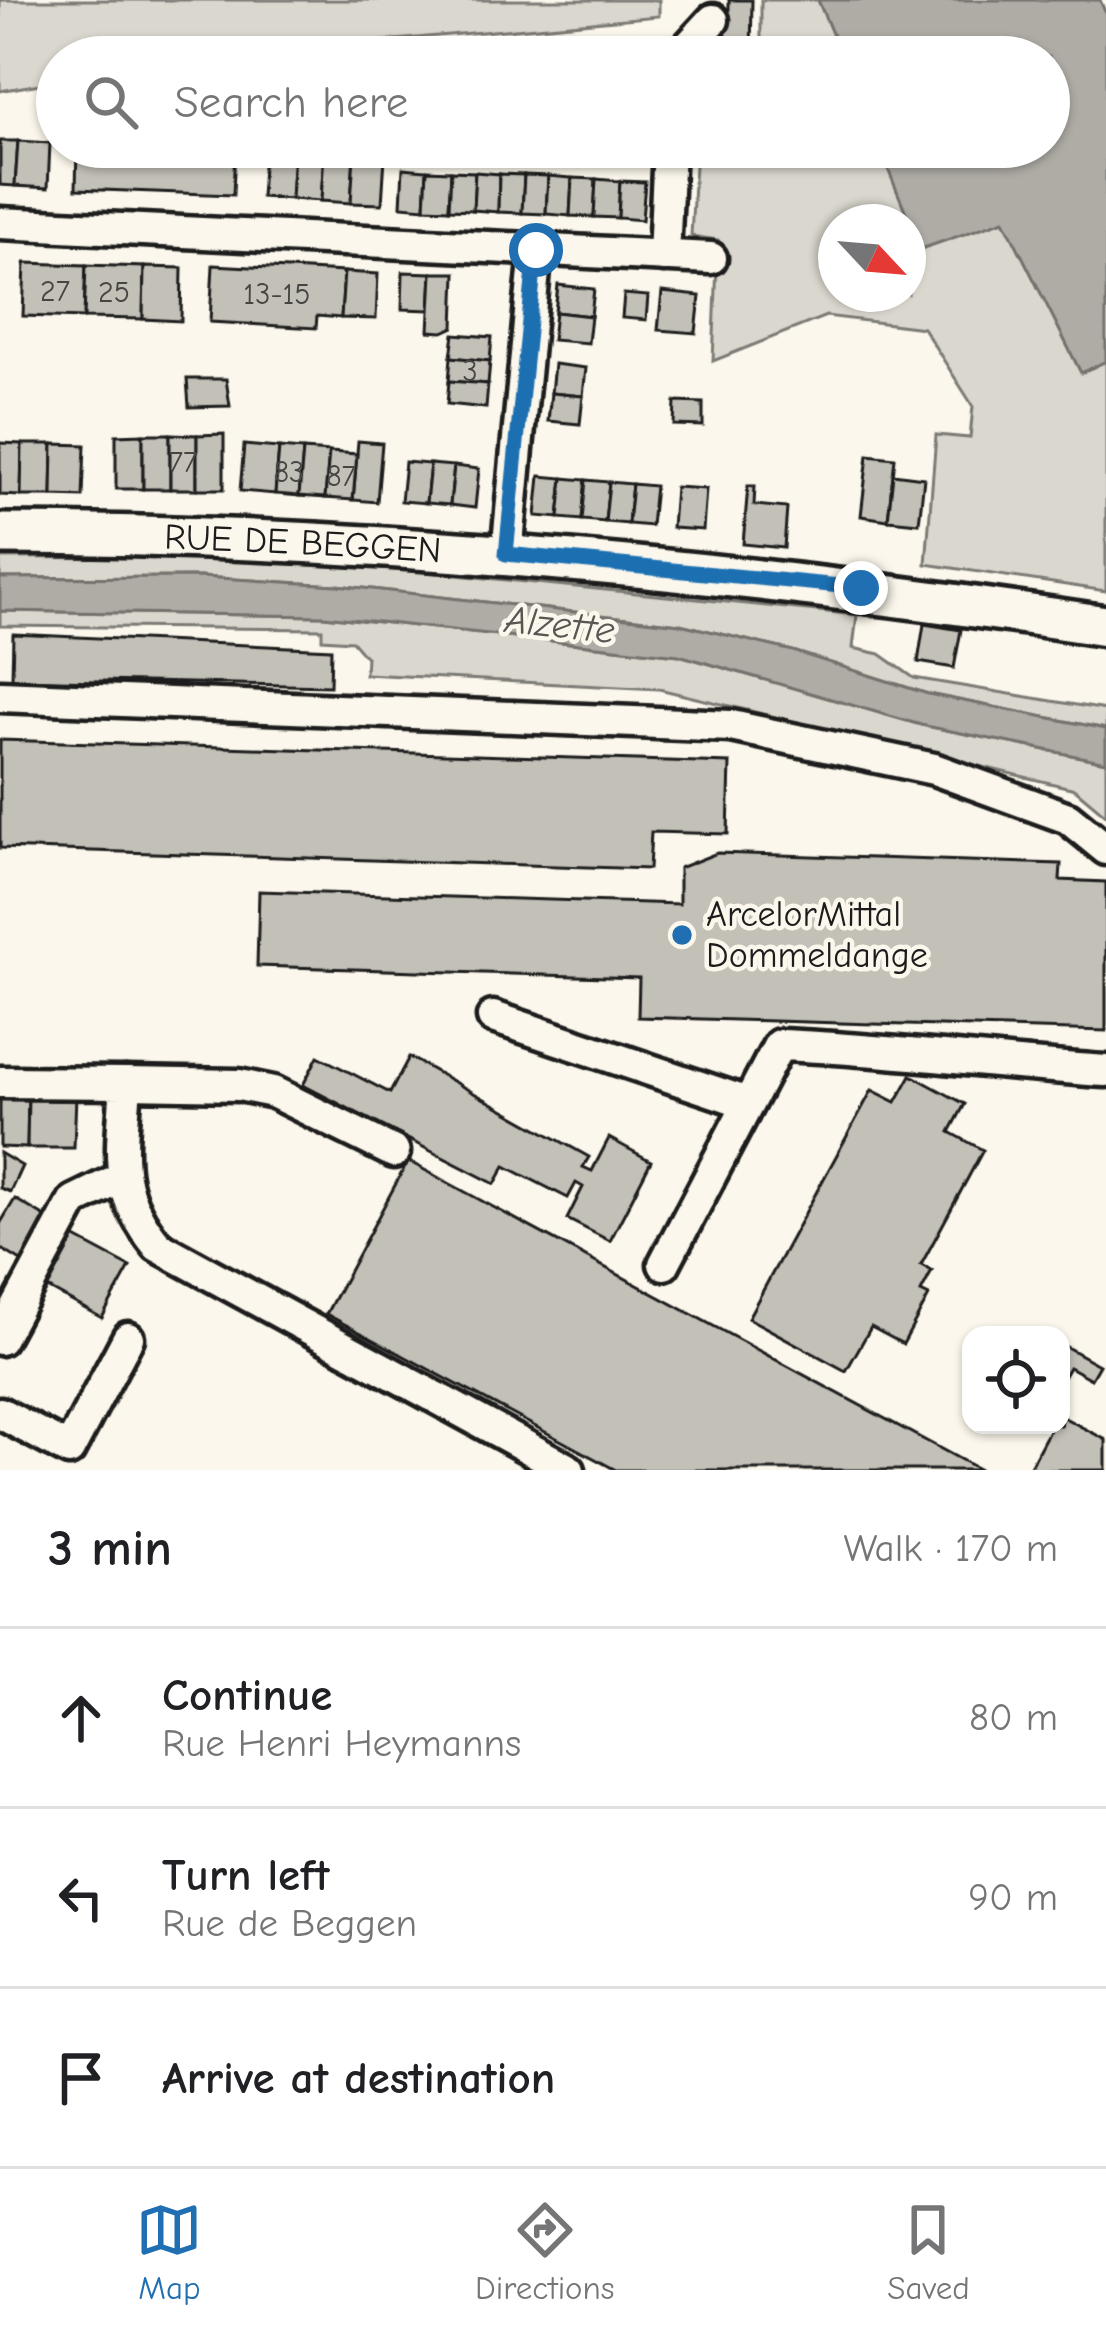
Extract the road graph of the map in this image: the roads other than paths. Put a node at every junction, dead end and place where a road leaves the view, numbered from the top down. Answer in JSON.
{"nodes":[{"id":1,"x":712,"y":20,"type":"dead end"},
{"id":2,"x":698,"y":36,"type":"edge"},
{"id":3,"x":668,"y":168,"type":"edge"},
{"id":4,"x":0,"y":223,"type":"edge"},
{"id":5,"x":536,"y":250,"type":"junction"},
{"id":6,"x":664,"y":256,"type":"junction"},
{"id":7,"x":711,"y":258,"type":"dead end"},
{"id":8,"x":0,"y":534,"type":"edge"},
{"id":9,"x":506,"y":554,"type":"junction"},
{"id":10,"x":1106,"y":626,"type":"edge"},
{"id":11,"x":0,"y":696,"type":"edge"},
{"id":12,"x":1106,"y":849,"type":"edge"},
{"id":13,"x":493,"y":1017,"type":"dead end"},
{"id":14,"x":1106,"y":1071,"type":"edge"},
{"id":15,"x":0,"y":1082,"type":"edge"},
{"id":16,"x":125,"y":1083,"type":"junction"},
{"id":17,"x":748,"y":1103,"type":"junction"},
{"id":18,"x":394,"y":1152,"type":"dead end"},
{"id":19,"x":121,"y":1178,"type":"junction"},
{"id":20,"x":664,"y":1264,"type":"dead end"},
{"id":21,"x":128,"y":1338,"type":"dead end"},
{"id":22,"x":0,"y":1339,"type":"edge"},
{"id":23,"x":0,"y":1413,"type":"edge"},
{"id":24,"x":569,"y":1470,"type":"edge"}],
"edges":[{"from":1,"to":2,"type":"street"},
{"from":3,"to":6,"type":"street"},
{"from":4,"to":5,"type":"street"},
{"from":5,"to":6,"type":"street"},
{"from":5,"to":9,"type":"street"},
{"from":6,"to":7,"type":"street"},
{"from":8,"to":9,"type":"main road","name":"RUE DE BEGGEN"},
{"from":9,"to":10,"type":"main road","name":"RUE DE BEGGEN"},
{"from":11,"to":12,"type":"street"},
{"from":13,"to":17,"type":"street"},
{"from":14,"to":17,"type":"street"},
{"from":15,"to":16,"type":"street"},
{"from":16,"to":18,"type":"street"},
{"from":16,"to":19,"type":"street"},
{"from":17,"to":20,"type":"street"},
{"from":19,"to":22,"type":"street"},
{"from":19,"to":24,"type":"street"},
{"from":21,"to":23,"type":"street"}]}
